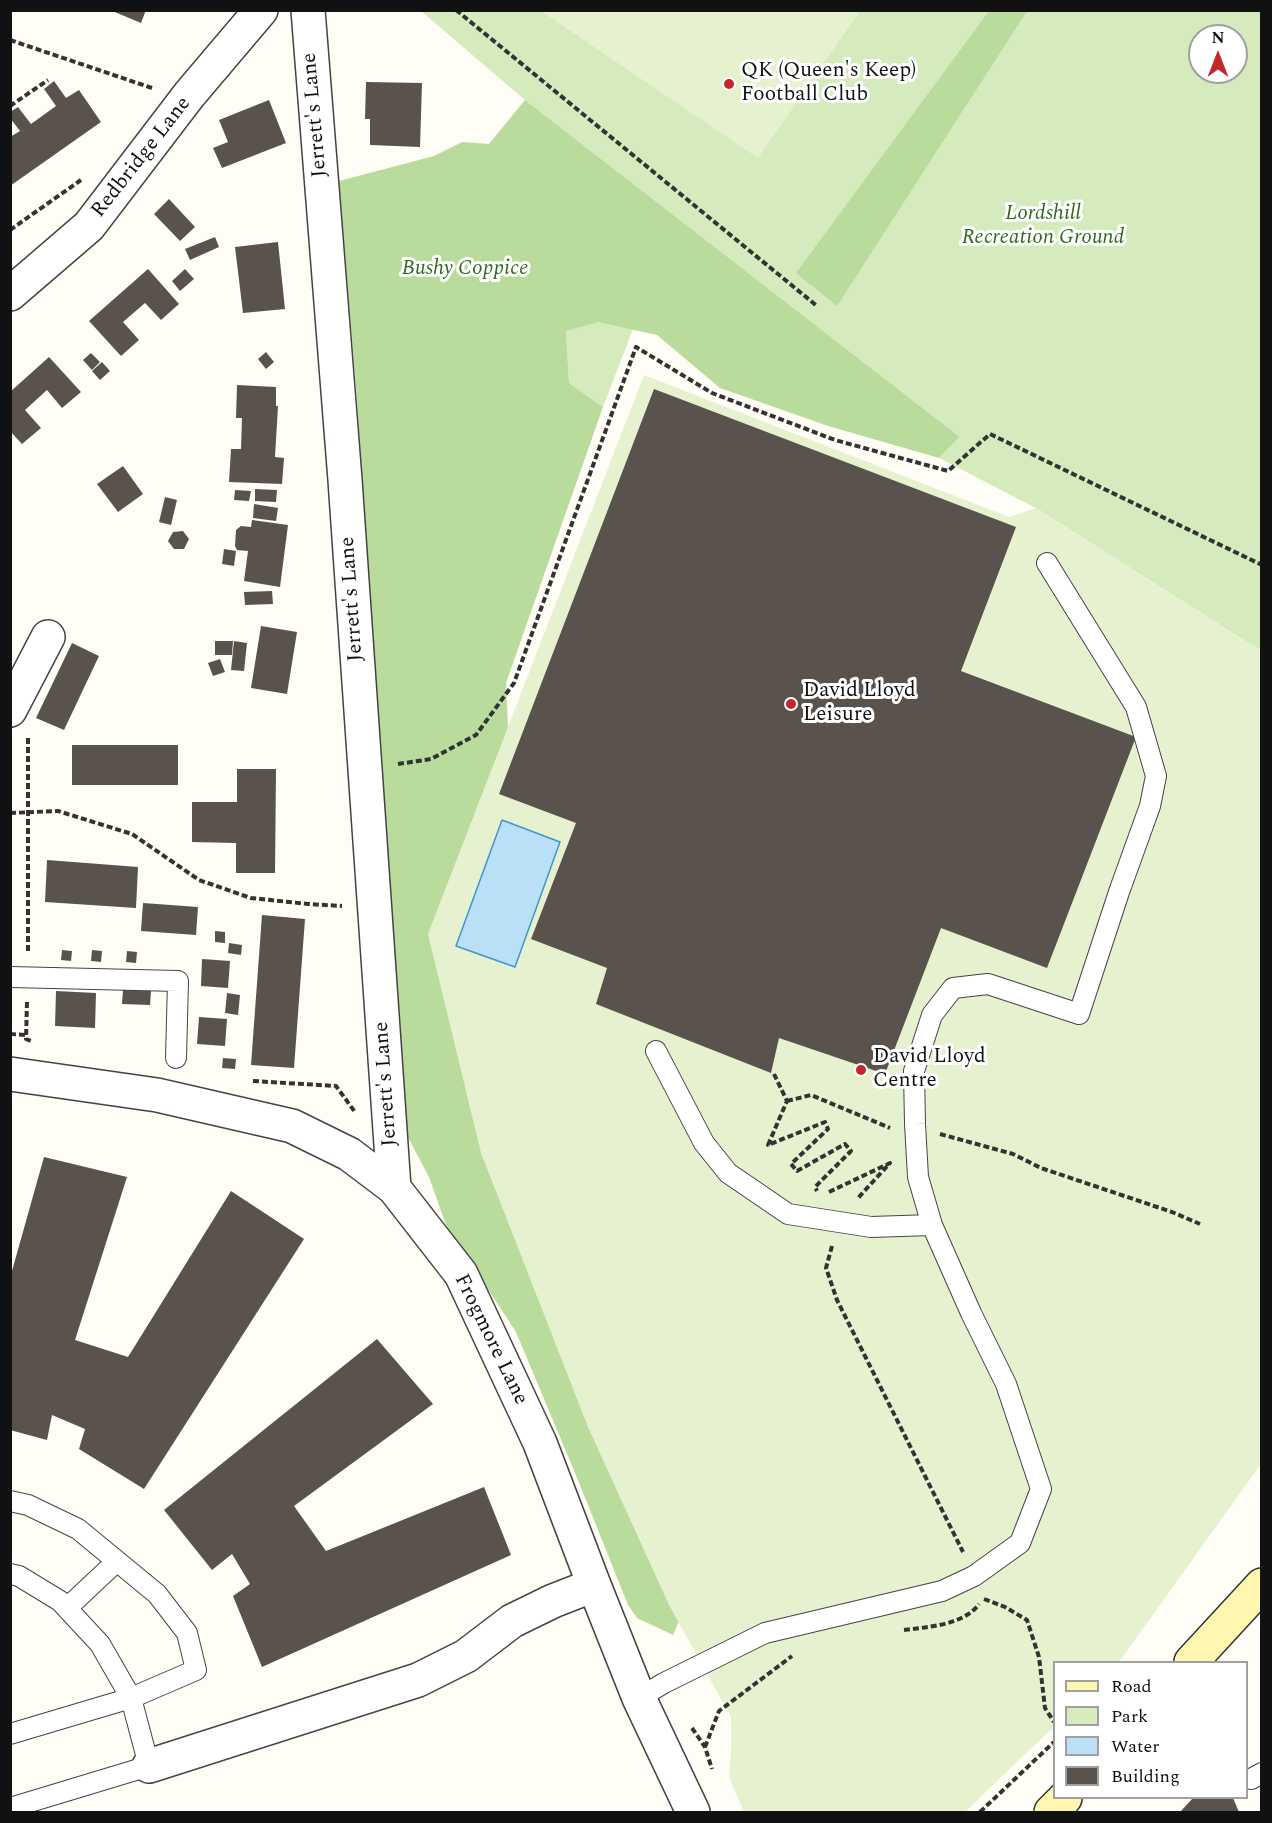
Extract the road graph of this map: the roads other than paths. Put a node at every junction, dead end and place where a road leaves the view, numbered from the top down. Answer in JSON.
{"nodes":[{"id":1,"x":261,"y":10,"type":"edge"},
{"id":2,"x":308,"y":10,"type":"edge"},
{"id":3,"x":10,"y":294,"type":"edge"},
{"id":4,"x":1047,"y":563,"type":"dead end"},
{"id":5,"x":48,"y":637,"type":"dead end"},
{"id":6,"x":10,"y":710,"type":"edge"},
{"id":7,"x":10,"y":976,"type":"edge"},
{"id":8,"x":656,"y":1051,"type":"dead end"},
{"id":9,"x":176,"y":1058,"type":"dead end"},
{"id":10,"x":10,"y":1074,"type":"edge"},
{"id":11,"x":394,"y":1188,"type":"junction"},
{"id":12,"x":932,"y":1225,"type":"junction"},
{"id":13,"x":10,"y":1501,"type":"edge"},
{"id":14,"x":117,"y":1561,"type":"junction"},
{"id":15,"x":10,"y":1575,"type":"edge"},
{"id":16,"x":1262,"y":1585,"type":"edge"},
{"id":17,"x":594,"y":1586,"type":"junction"},
{"id":18,"x":67,"y":1608,"type":"junction"},
{"id":19,"x":1192,"y":1661,"type":"edge"},
{"id":20,"x":130,"y":1698,"type":"junction"},
{"id":21,"x":639,"y":1698,"type":"junction"},
{"id":22,"x":10,"y":1734,"type":"edge"},
{"id":23,"x":149,"y":1766,"type":"junction"},
{"id":24,"x":1063,"y":1799,"type":"edge"},
{"id":25,"x":10,"y":1808,"type":"edge"},
{"id":26,"x":693,"y":1812,"type":"edge"},
{"id":27,"x":1051,"y":1812,"type":"edge"}],
"edges":[{"from":1,"to":3,"type":"street","name":"Redbridge Lane"},
{"from":2,"to":11,"type":"street","name":"Jerrett's Lane"},
{"from":4,"to":12,"type":"lane"},
{"from":5,"to":6,"type":"street"},
{"from":7,"to":9,"type":"lane"},
{"from":8,"to":12,"type":"lane"},
{"from":10,"to":11,"type":"street","name":"Frogmore Lane"},
{"from":11,"to":17,"type":"street","name":"Frogmore Lane"},
{"from":12,"to":21,"type":"lane"},
{"from":13,"to":14,"type":"lane"},
{"from":14,"to":18,"type":"lane"},
{"from":14,"to":20,"type":"lane"},
{"from":15,"to":18,"type":"lane"},
{"from":16,"to":19,"type":"street"},
{"from":17,"to":21,"type":"street","name":"Frogmore Lane"},
{"from":17,"to":23,"type":"street"},
{"from":18,"to":20,"type":"lane"},
{"from":20,"to":22,"type":"lane"},
{"from":20,"to":23,"type":"lane"},
{"from":21,"to":26,"type":"street","name":"Frogmore Lane"},
{"from":23,"to":25,"type":"lane"},
{"from":24,"to":27,"type":"street"}]}
